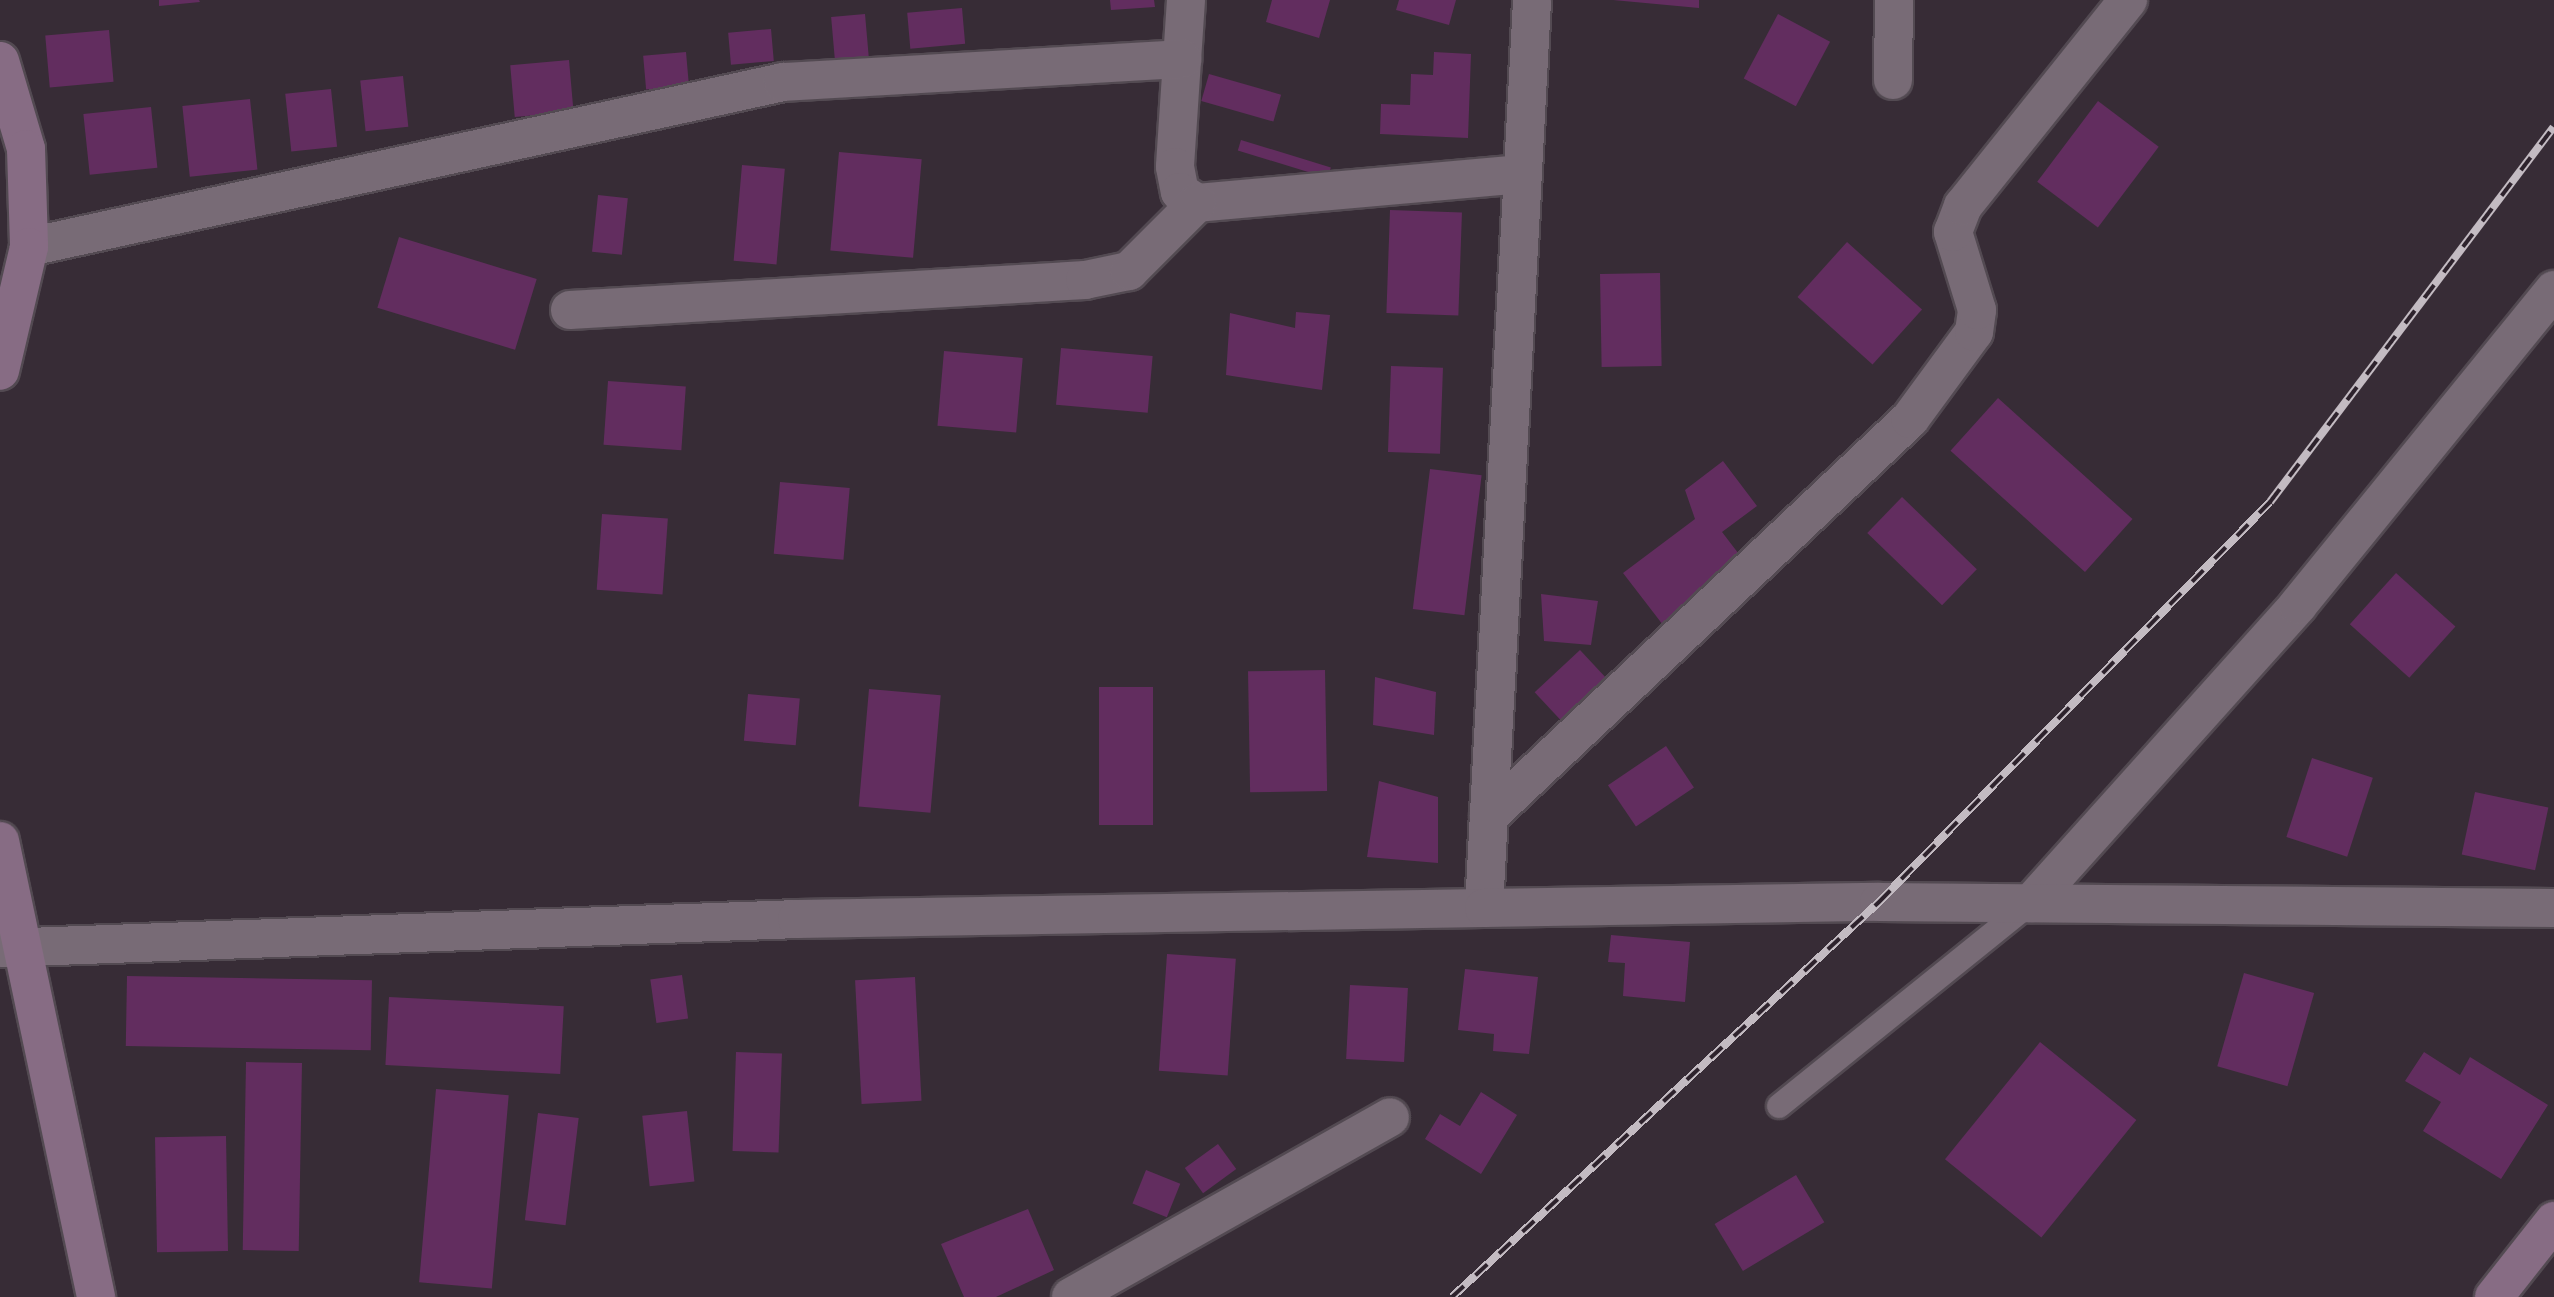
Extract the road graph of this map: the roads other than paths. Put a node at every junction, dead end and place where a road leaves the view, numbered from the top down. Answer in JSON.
{"nodes":[{"id":1,"x":1186,"y":0,"type":"edge"},
{"id":2,"x":1532,"y":0,"type":"edge"},
{"id":3,"x":1894,"y":0,"type":"edge"},
{"id":4,"x":2128,"y":0,"type":"edge"},
{"id":5,"x":1182,"y":59,"type":"junction"},
{"id":6,"x":0,"y":61,"type":"edge"},
{"id":7,"x":1893,"y":80,"type":"dead end"},
{"id":8,"x":1523,"y":174,"type":"junction"},
{"id":9,"x":1197,"y":203,"type":"junction"},
{"id":10,"x":29,"y":247,"type":"junction"},
{"id":11,"x":2554,"y":290,"type":"edge"},
{"id":12,"x":570,"y":310,"type":"dead end"},
{"id":13,"x":0,"y":371,"type":"edge"},
{"id":14,"x":1489,"y":816,"type":"junction"},
{"id":15,"x":0,"y":841,"type":"edge"},
{"id":16,"x":2031,"y":903,"type":"junction"},
{"id":17,"x":1484,"y":908,"type":"junction"},
{"id":18,"x":2554,"y":908,"type":"edge"},
{"id":19,"x":10,"y":948,"type":"edge"},
{"id":20,"x":1779,"y":1106,"type":"dead end"},
{"id":21,"x":1390,"y":1117,"type":"dead end"},
{"id":22,"x":2554,"y":1221,"type":"edge"},
{"id":23,"x":96,"y":1297,"type":"edge"},
{"id":24,"x":1070,"y":1297,"type":"edge"},
{"id":25,"x":2494,"y":1297,"type":"edge"}],
"edges":[{"from":1,"to":5,"type":"street"},
{"from":2,"to":8,"type":"street"},
{"from":3,"to":7,"type":"street"},
{"from":4,"to":14,"type":"street"},
{"from":5,"to":9,"type":"street"},
{"from":5,"to":10,"type":"street"},
{"from":6,"to":10,"type":"street"},
{"from":8,"to":9,"type":"street"},
{"from":8,"to":14,"type":"street"},
{"from":9,"to":12,"type":"street"},
{"from":10,"to":13,"type":"street"},
{"from":11,"to":16,"type":"street"},
{"from":14,"to":17,"type":"street"},
{"from":15,"to":19,"type":"street"},
{"from":16,"to":17,"type":"street"},
{"from":16,"to":18,"type":"street"},
{"from":16,"to":20,"type":"lane"},
{"from":17,"to":19,"type":"street"},
{"from":19,"to":23,"type":"street"},
{"from":21,"to":24,"type":"street"},
{"from":22,"to":25,"type":"street"}]}
